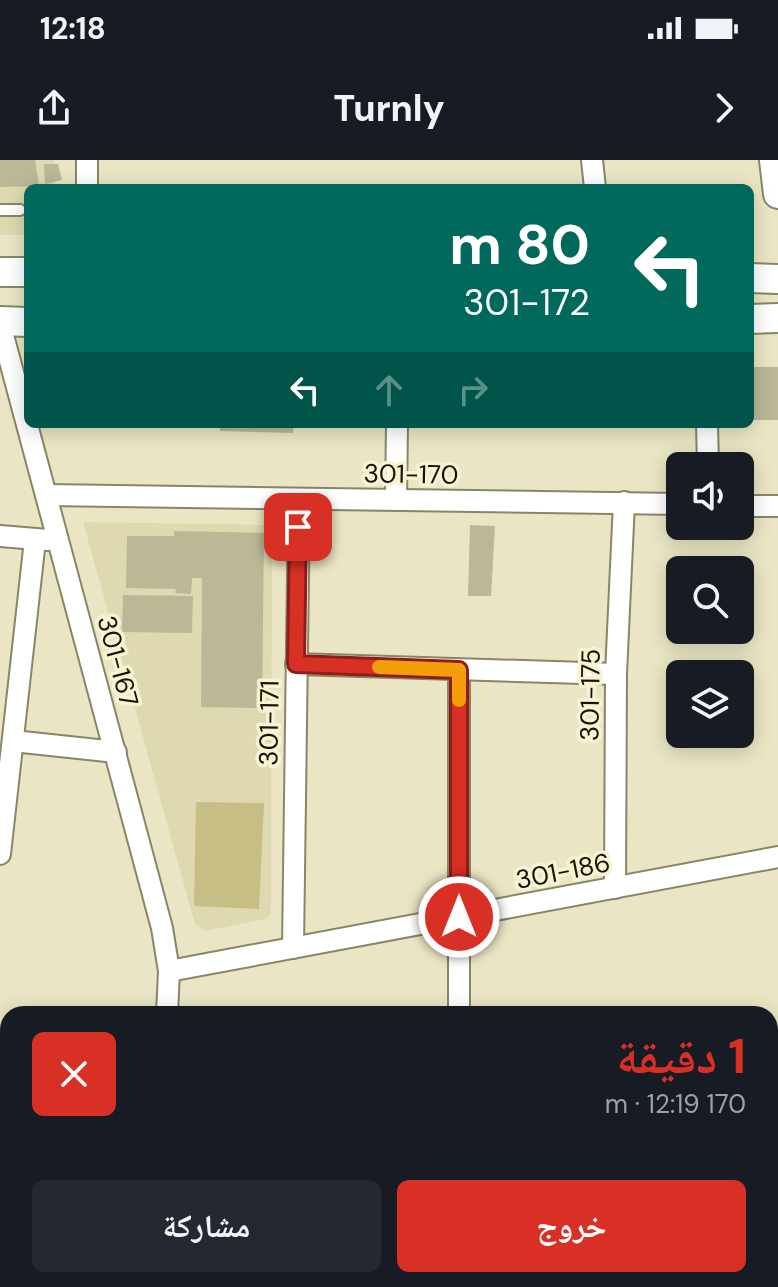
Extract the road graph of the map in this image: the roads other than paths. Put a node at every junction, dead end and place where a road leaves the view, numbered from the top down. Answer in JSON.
{"nodes":[{"id":1,"x":87,"y":160,"type":"edge"},
{"id":2,"x":592,"y":160,"type":"edge"},
{"id":3,"x":774,"y":160,"type":"edge"},
{"id":4,"x":87,"y":184,"type":"edge"},
{"id":5,"x":595,"y":184,"type":"edge"},
{"id":6,"x":778,"y":194,"type":"edge"},
{"id":7,"x":0,"y":210,"type":"edge"},
{"id":8,"x":20,"y":210,"type":"dead end"},
{"id":9,"x":0,"y":272,"type":"edge"},
{"id":10,"x":24,"y":272,"type":"edge"},
{"id":11,"x":754,"y":278,"type":"edge"},
{"id":12,"x":778,"y":279,"type":"edge"},
{"id":13,"x":778,"y":318,"type":"edge"},
{"id":14,"x":754,"y":319,"type":"edge"},
{"id":15,"x":24,"y":322,"type":"edge"},
{"id":16,"x":0,"y":323,"type":"edge"},
{"id":17,"x":24,"y":413,"type":"edge"},
{"id":18,"x":28,"y":428,"type":"edge"},
{"id":19,"x":397,"y":428,"type":"edge"},
{"id":20,"x":707,"y":428,"type":"edge"},
{"id":21,"x":708,"y":452,"type":"edge"},
{"id":22,"x":46,"y":495,"type":"junction"},
{"id":23,"x":299,"y":499,"type":"junction"},
{"id":24,"x":396,"y":500,"type":"junction"},
{"id":25,"x":624,"y":502,"type":"junction"},
{"id":26,"x":666,"y":504,"type":"edge"},
{"id":27,"x":754,"y":506,"type":"edge"},
{"id":28,"x":778,"y":506,"type":"edge"},
{"id":29,"x":0,"y":536,"type":"edge"},
{"id":30,"x":35,"y":540,"type":"junction"},
{"id":31,"x":59,"y":540,"type":"junction"},
{"id":32,"x":296,"y":664,"type":"junction"},
{"id":33,"x":459,"y":670,"type":"junction"},
{"id":34,"x":616,"y":674,"type":"junction"},
{"id":35,"x":13,"y":741,"type":"junction"},
{"id":36,"x":116,"y":752,"type":"junction"},
{"id":37,"x":778,"y":841,"type":"edge"},
{"id":38,"x":0,"y":854,"type":"edge"},
{"id":39,"x":778,"y":857,"type":"edge"},
{"id":40,"x":615,"y":888,"type":"junction"},
{"id":41,"x":459,"y":917,"type":"junction"},
{"id":42,"x":293,"y":948,"type":"junction"},
{"id":43,"x":169,"y":971,"type":"junction"},
{"id":44,"x":167,"y":1006,"type":"edge"},
{"id":45,"x":459,"y":1006,"type":"edge"}],
"edges":[{"from":1,"to":4,"type":"street"},
{"from":2,"to":5,"type":"street"},
{"from":3,"to":6,"type":"main road"},
{"from":7,"to":8,"type":"lane"},
{"from":9,"to":10,"type":"main road"},
{"from":11,"to":12,"type":"main road"},
{"from":13,"to":14,"type":"main road"},
{"from":15,"to":16,"type":"main road"},
{"from":16,"to":17,"type":"street","name":"301-167"},
{"from":18,"to":22,"type":"street","name":"301-167"},
{"from":19,"to":24,"type":"street"},
{"from":20,"to":21,"type":"street"},
{"from":22,"to":23,"type":"street","name":"301-170"},
{"from":22,"to":31,"type":"street","name":"301-167"},
{"from":23,"to":24,"type":"street","name":"301-170"},
{"from":23,"to":32,"type":"street","name":"301-171"},
{"from":24,"to":25,"type":"street","name":"301-170"},
{"from":25,"to":26,"type":"street","name":"301-170"},
{"from":25,"to":34,"type":"street","name":"301-175"},
{"from":27,"to":28,"type":"street"},
{"from":29,"to":30,"type":"street"},
{"from":30,"to":31,"type":"street"},
{"from":30,"to":35,"type":"street"},
{"from":31,"to":36,"type":"street","name":"301-167"},
{"from":32,"to":33,"type":"street"},
{"from":32,"to":42,"type":"street","name":"301-171"},
{"from":33,"to":34,"type":"street"},
{"from":33,"to":41,"type":"street"},
{"from":34,"to":40,"type":"street","name":"301-175"},
{"from":35,"to":36,"type":"street"},
{"from":35,"to":38,"type":"street"},
{"from":36,"to":43,"type":"street","name":"301-167"},
{"from":37,"to":39,"type":"street"},
{"from":39,"to":40,"type":"street","name":"301-186"},
{"from":40,"to":41,"type":"street","name":"301-186"},
{"from":41,"to":42,"type":"street","name":"301-186"},
{"from":41,"to":45,"type":"street"},
{"from":42,"to":43,"type":"street","name":"301-186"},
{"from":43,"to":44,"type":"street","name":"301-167"}]}
